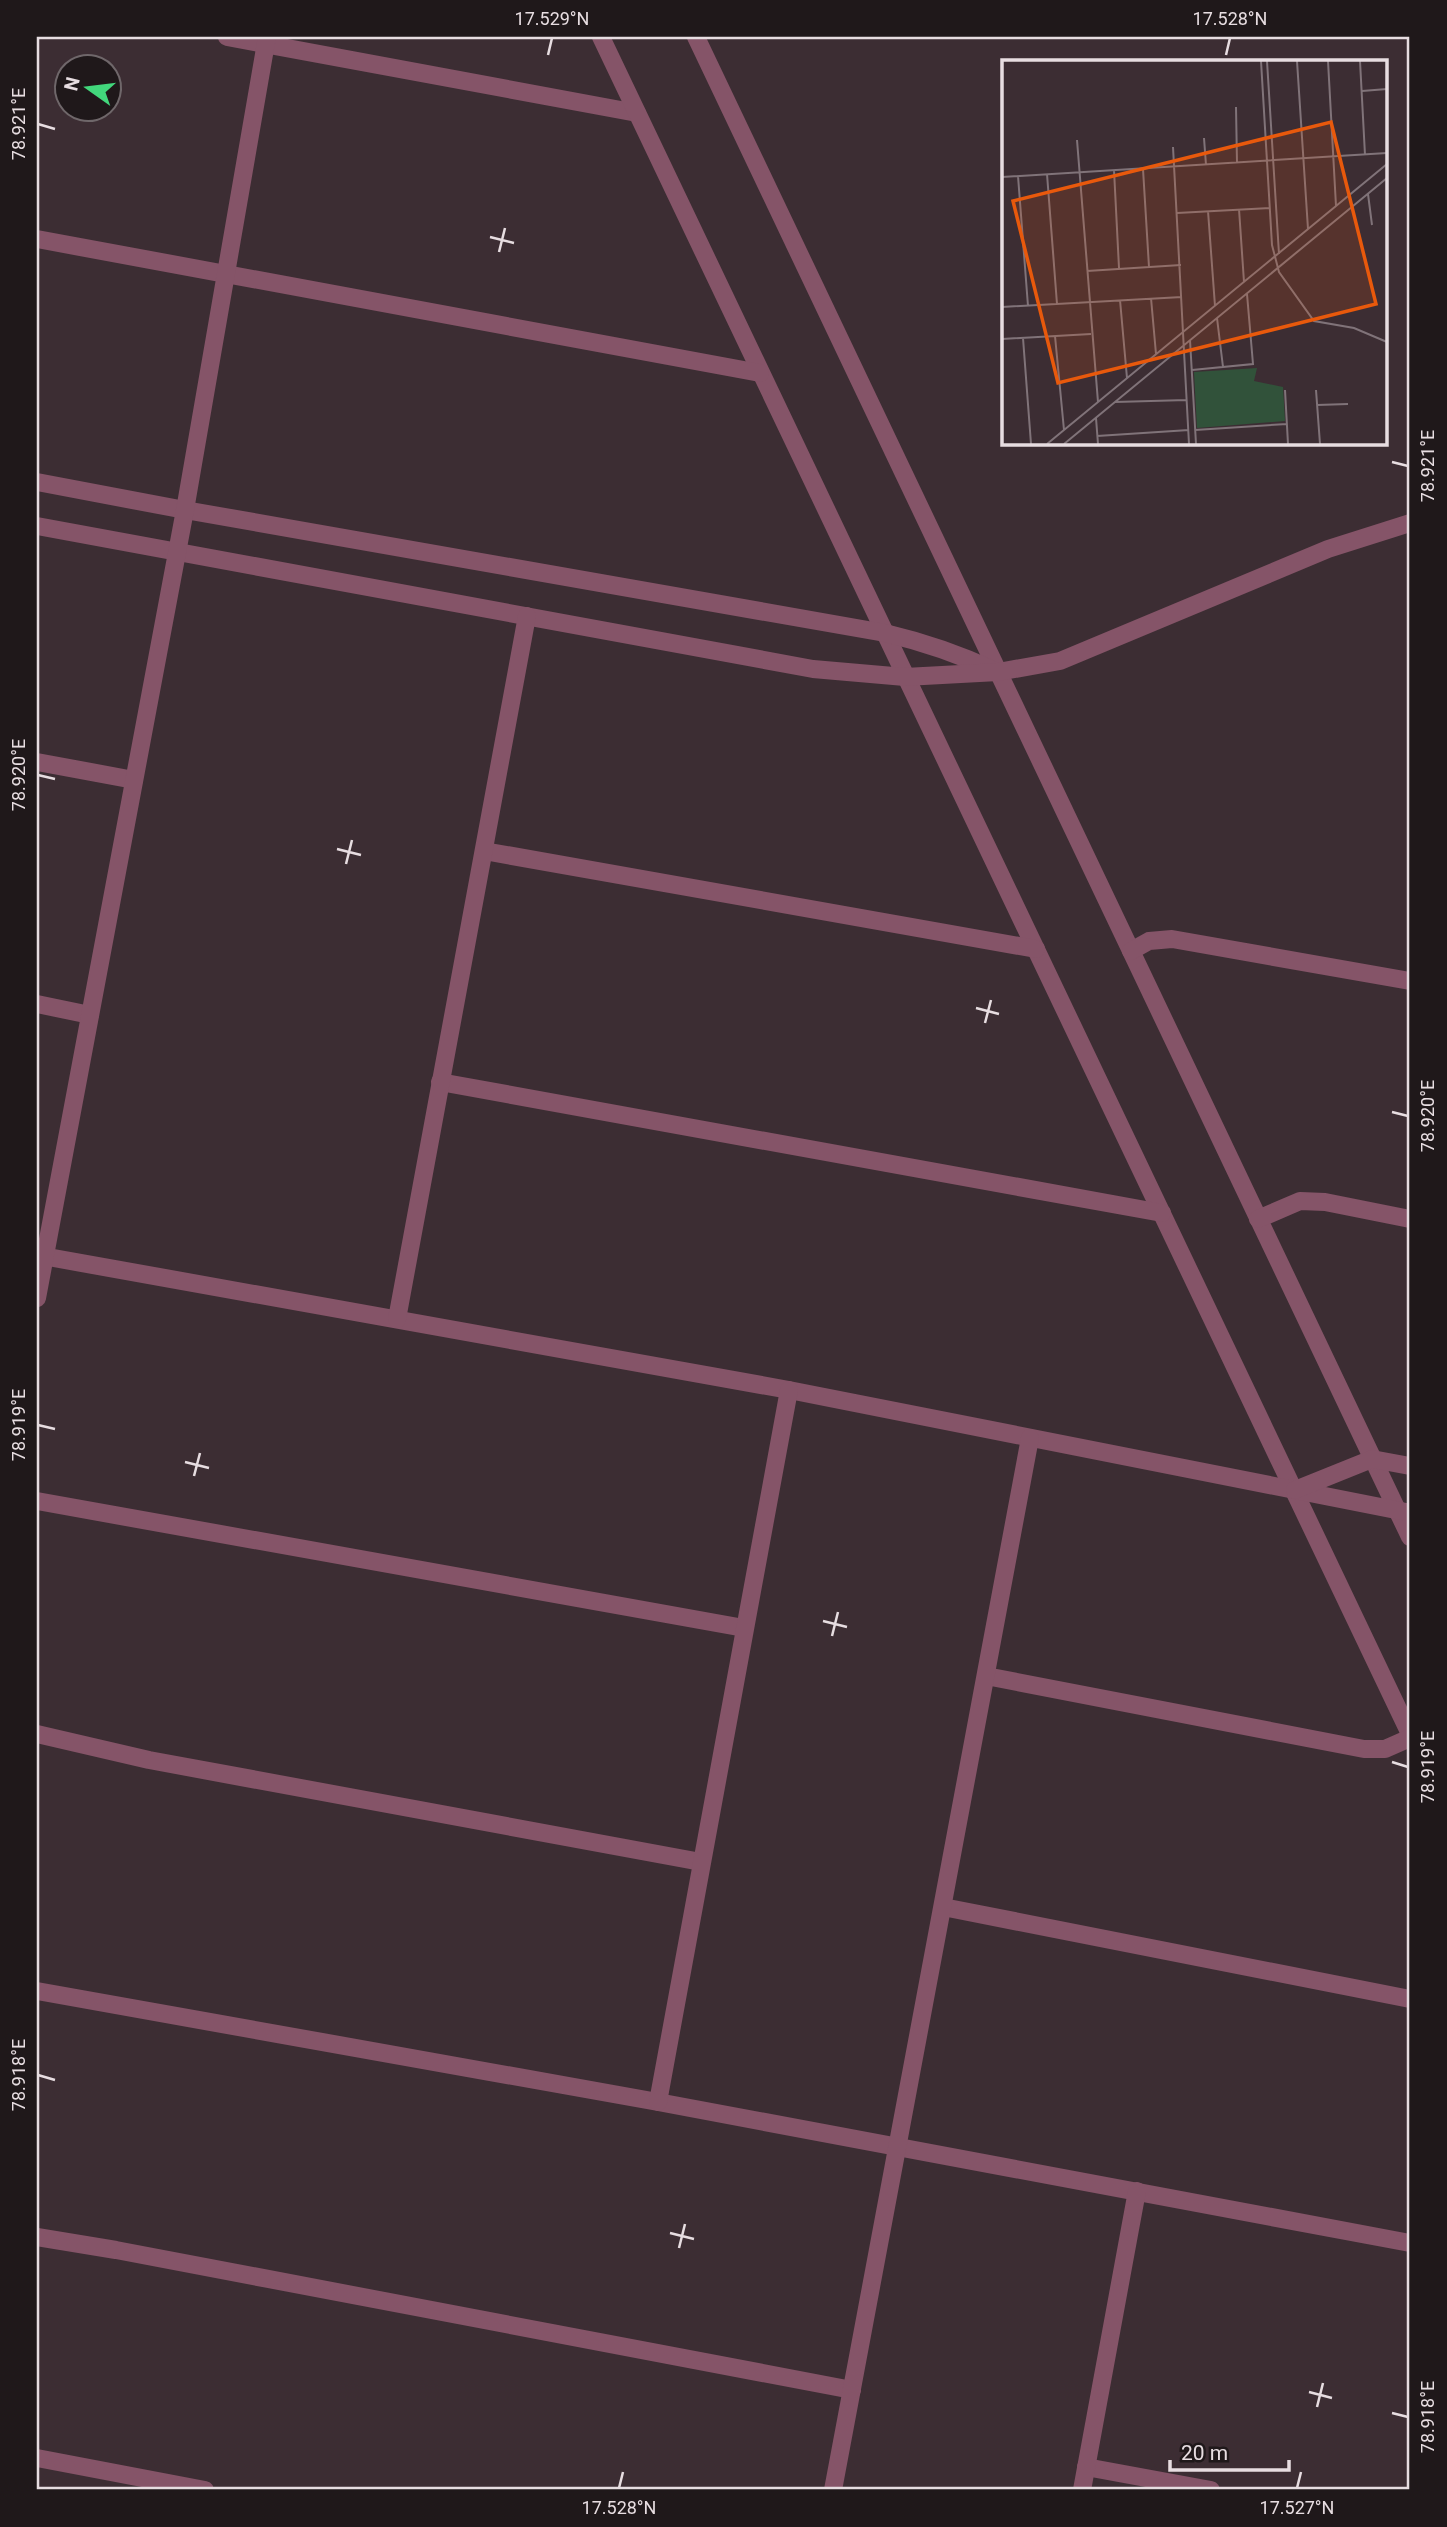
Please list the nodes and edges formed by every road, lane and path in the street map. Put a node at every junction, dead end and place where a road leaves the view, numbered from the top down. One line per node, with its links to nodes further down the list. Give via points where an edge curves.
1 (227, 37): 4 (street)
2 (600, 37): 5 (street)
3 (696, 37): 16 (street)
4 (267, 40): 5 (street); 7 (street)
5 (637, 113): 8 (street)
6 (37, 239): 7 (street)
7 (225, 274): 8 (street); 10 (street)
8 (760, 373): 15 (street)
9 (37, 482): 10 (street)
10 (185, 510): 13 (street); 15 (street)
11 (1410, 523): 16 (street, via 1328,550 1060,661)
12 (37, 526): 13 (street)
13 (177, 552): 14 (street); 19 (street)
14 (527, 616): 17 (street, via 813,669); 20 (street)
15 (885, 633): 16 (street, via 924,642); 17 (street)
16 (998, 672): 17 (street); 22 (street)
17 (905, 677): 21 (street)
18 (37, 762): 19 (street)
19 (134, 780): 25 (street)
20 (484, 851): 21 (street); 26 (street)
21 (1036, 949): 27 (street)
22 (1131, 951): 23 (street, via 1149,941 1172,939); 28 (street)
23 (1410, 981)
24 (37, 1004): 25 (street)
25 (90, 1015): 30 (street)
26 (440, 1082): 27 (street); 32 (street)
27 (1161, 1213): 37 (street)
28 (1258, 1219): 29 (street, via 1300,1201); 35 (street)
29 (1410, 1219)
30 (41, 1255): 31 (street); 32 (street)
31 (37, 1298)
32 (397, 1319): 33 (street)
33 (789, 1390): 34 (street); 41 (street)
34 (1030, 1438): 37 (street); 42 (street)
35 (1372, 1458): 36 (street); 37 (street); 39 (street)
36 (1410, 1466)
37 (1294, 1490): 39 (street); 44 (street)
38 (37, 1501): 41 (street)
39 (1404, 1512): 40 (street)
40 (1410, 1538)
41 (744, 1628): 45 (street)
42 (986, 1676): 44 (street, via 1364,1749 1385,1749); 46 (street)
43 (37, 1734): 45 (street, via 162,1763)
44 (1410, 1736)
45 (701, 1862): 49 (street)
46 (943, 1907): 48 (street); 50 (street)
47 (37, 1991): 49 (street)
48 (1410, 1999)
49 (658, 2102): 50 (street)
50 (898, 2147): 51 (street); 54 (street)
51 (1137, 2191): 53 (street); 56 (street)
52 (37, 2237): 54 (street)
53 (1410, 2243)
54 (852, 2389): 58 (street)
55 (37, 2458): 57 (street)
56 (1086, 2467): 59 (street); 60 (street)
57 (205, 2490)
58 (833, 2490)
59 (1082, 2490)
60 (1211, 2490)

